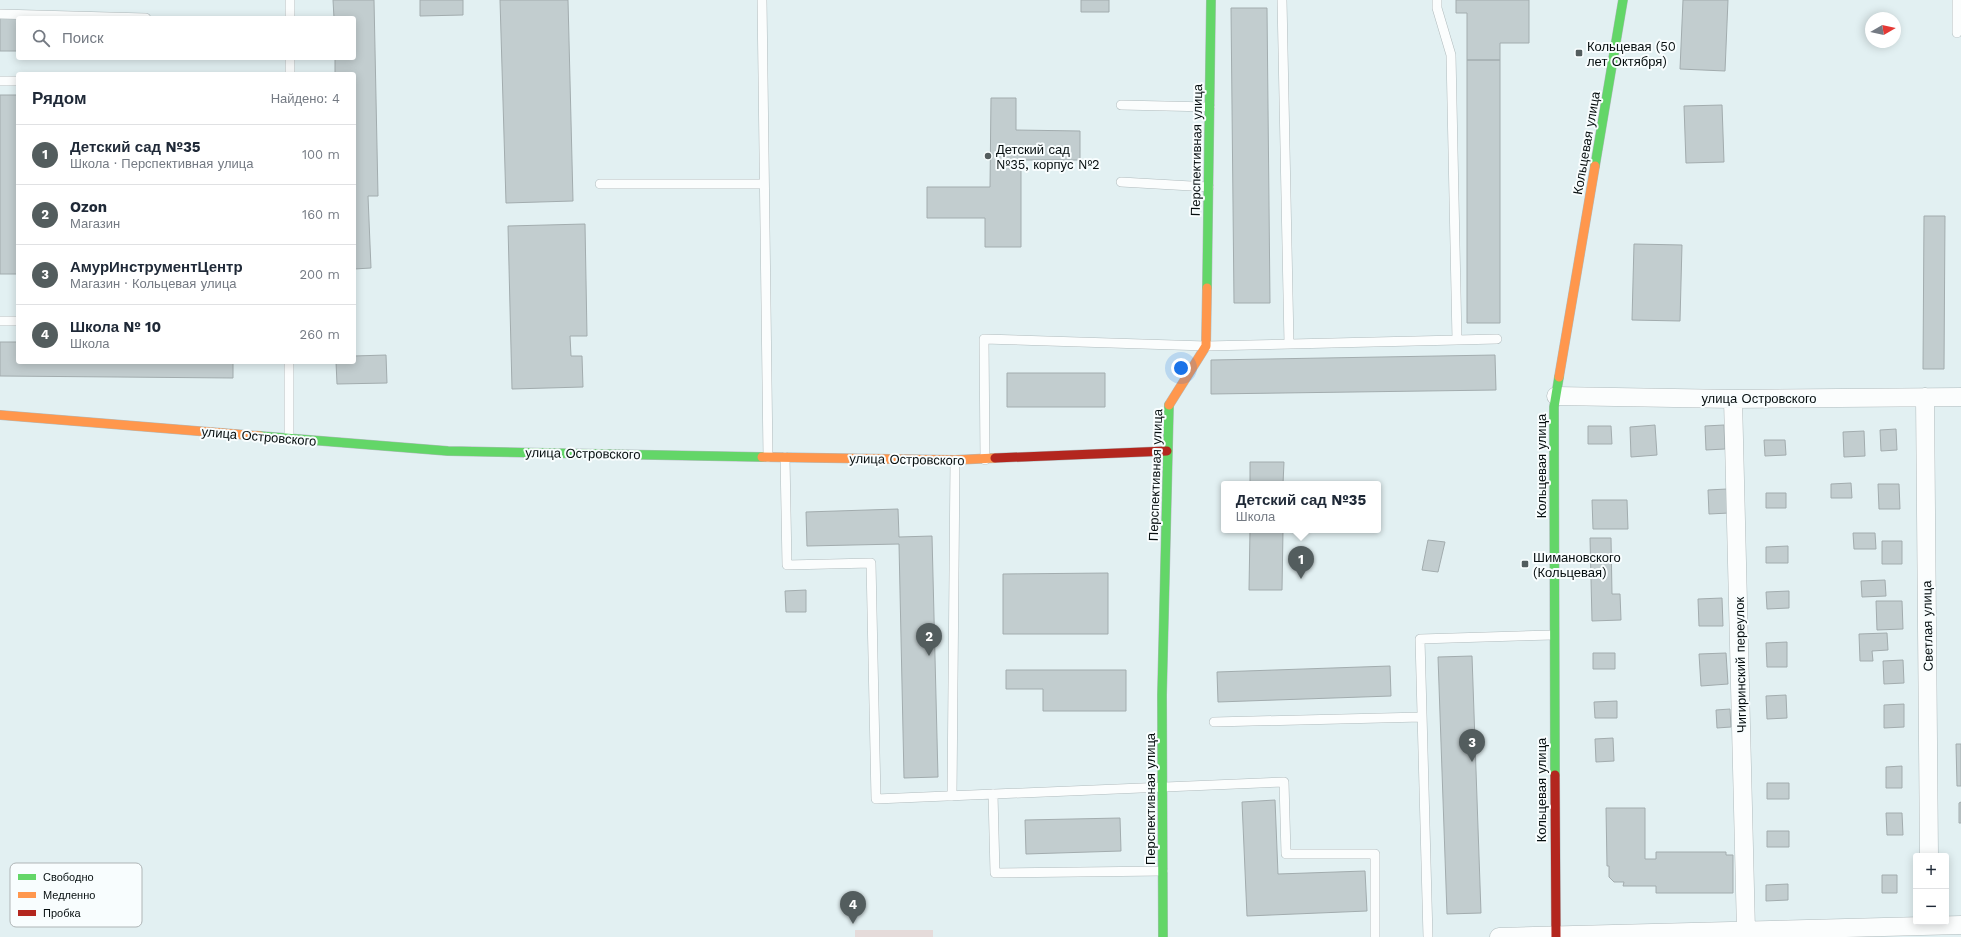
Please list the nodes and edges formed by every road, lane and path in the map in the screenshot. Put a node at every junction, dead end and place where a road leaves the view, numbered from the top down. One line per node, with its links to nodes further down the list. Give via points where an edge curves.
1 (290, 0): 10 (lane)
2 (762, 0): 20 (lane)
3 (1211, 0): 17 (street, Перспективная улица)
4 (1282, 0): 26 (lane)
5 (1437, 0): 25 (lane, via 1437,8 1451,54)
6 (1623, 0): 29 (street, Кольцевая улица)
7 (1957, 0): 11 (lane)
8 (0, 14): 9 (lane)
9 (73, 16)
10 (290, 16)
11 (1957, 33)
12 (290, 60): 13 (lane)
13 (290, 72)
14 (0, 80): 15 (lane)
15 (16, 81)
16 (1121, 105): 17 (lane)
17 (1210, 107): 21 (street, Перспективная улица)
18 (1121, 182): 21 (lane)
19 (600, 184): 20 (lane)
20 (764, 184): 36 (lane)
21 (1209, 187): 27 (street, Перспективная улица)
22 (0, 321): 23 (lane)
23 (16, 321)
24 (1497, 339): 25 (lane)
25 (1457, 340): 26 (lane)
26 (1289, 344): 27 (lane)
27 (1206, 346): 35 (street, Перспективная улица, via 1168,407); 39 (lane, via 984,339)
28 (289, 364): 34 (lane)
29 (1556, 396): 32 (street, улица Островского); 40 (street, Кольцевая улица)
30 (1924, 397): 31 (street, улица Островского); 32 (street, улица Островского); 46 (street, Светлая улица)
31 (1961, 397)
32 (1733, 399): 50 (street, Чигиринский переулок)
33 (0, 415): 34 (street, улица Островского)
34 (289, 438): 36 (street, улица Островского, via 448,451)
35 (1167, 451): 39 (street, улица Островского); 43 (street, Перспективная улица)
36 (768, 457): 37 (street, улица Островского)
37 (784, 457): 38 (street, улица Островского); 45 (lane, via 786,565 871,563 876,799)
38 (955, 460): 39 (street, улица Островского); 45 (lane)
39 (985, 460)
40 (1553, 635): 41 (lane, via 1420,639); 52 (street, Кольцевая улица)
41 (1422, 718): 42 (lane); 55 (lane)
42 (1214, 722)
43 (1162, 786): 44 (lane); 47 (street, Перспективная улица); 54 (lane, via 1284,782 1286,854 1374,854)
44 (993, 794): 45 (lane); 47 (lane, via 995,873)
45 (952, 796)
46 (1929, 853)
47 (1163, 871): 53 (street, Перспективная улица)
48 (1961, 925): 49 (street)
49 (1930, 928): 51 (street)
50 (1746, 931): 51 (street); 52 (street)
51 (1814, 933)
52 (1556, 936): 56 (street)
53 (1163, 937)
54 (1374, 937)
55 (1428, 937)
56 (1499, 937)

